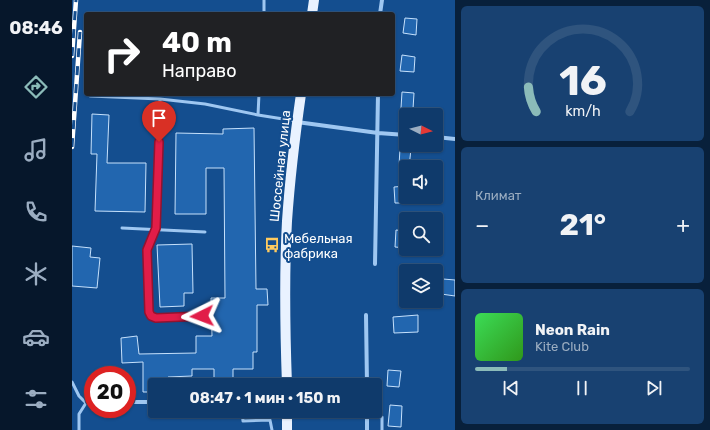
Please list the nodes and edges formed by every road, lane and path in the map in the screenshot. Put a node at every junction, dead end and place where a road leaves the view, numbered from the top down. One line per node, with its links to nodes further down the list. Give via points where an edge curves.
1 (264, 0): 4 (lane)
2 (314, 0): 5 (main road)
3 (382, 0): 6 (street)
4 (264, 12)
5 (312, 12)
6 (380, 12)
7 (90, 96): 11 (lane)
8 (259, 96): 12 (lane)
9 (301, 96): 13 (main road, Шоссейная улица)
10 (378, 96): 14 (street)
11 (160, 99): 12 (lane, via 205,104); 19 (lane)
12 (258, 115): 13 (lane)
13 (297, 122): 14 (street); 24 (main road, Шоссейная улица, via 287,222)
14 (378, 133): 15 (street); 21 (street)
15 (399, 134)
16 (443, 138): 17 (street)
17 (455, 139)
18 (122, 228): 19 (lane)
19 (156, 228): 20 (lane); 23 (lane, via 147,250 151,316)
20 (205, 232)
21 (375, 264)
22 (366, 315): 25 (street)
23 (202, 316)
24 (286, 378)
25 (367, 378)
26 (72, 382): 27 (lane, via 78,396)
27 (84, 401)
28 (136, 402): 29 (street)
29 (148, 402)
30 (84, 406): 35 (lane, via 79,414)
31 (243, 418): 36 (lane, via 243,421 270,420)
32 (287, 418): 37 (main road)
33 (367, 418): 38 (street)
34 (382, 418): 39 (lane)
35 (79, 430)
36 (272, 430)
37 (287, 430)
38 (367, 430)
39 (382, 430)

